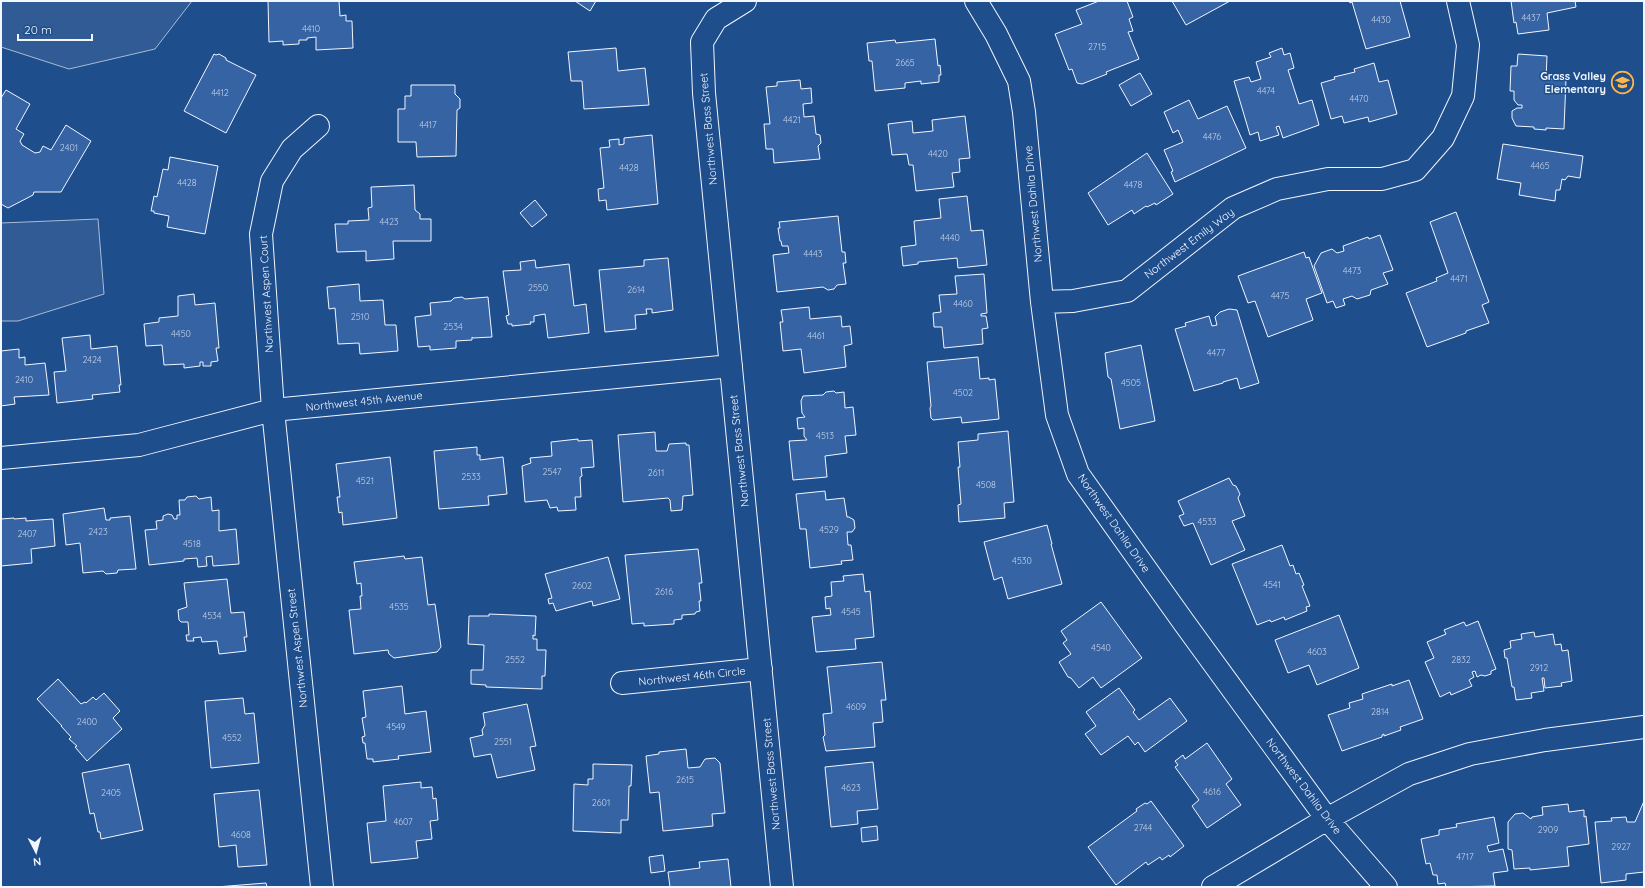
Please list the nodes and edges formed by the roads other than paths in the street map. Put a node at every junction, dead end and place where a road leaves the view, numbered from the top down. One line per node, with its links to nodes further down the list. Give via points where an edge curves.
1 (745, 1): 6 (street, Northwest Bass Street, via 716,18 702,42 704,93)
2 (976, 1): 5 (street, Northwest Dahlia Drive, via 996,34 1018,81 1024,112)
3 (1458, 1): 5 (street, Northwest Emily Way, via 1468,45 1463,96 1444,138 1415,170 1382,179 1328,179 1277,189 1233,208 1127,291 1073,301)
4 (318, 126): 7 (street, Northwest Aspen Court, via 292,149 272,181 261,234)
5 (1042, 302): 12 (street, Northwest Dahlia Drive, via 1057,415 1078,474)
6 (731, 366): 7 (street, Northwest 45th Avenue); 9 (street, Northwest Bass Street)
7 (273, 410): 8 (street, Northwest 45th Avenue, via 139,445); 13 (street, Northwest Aspen Street)
8 (1, 458)
9 (761, 669): 10 (street, Northwest 46th Circle); 14 (street, Northwest Bass Street)
10 (622, 683)
11 (1644, 727): 12 (street, via 1546,740 1470,754 1410,774)
12 (1327, 819): 15 (street); 16 (street, Northwest Dahlia Drive)
13 (322, 887)
14 (782, 887)
15 (1213, 887)
16 (1386, 887)

